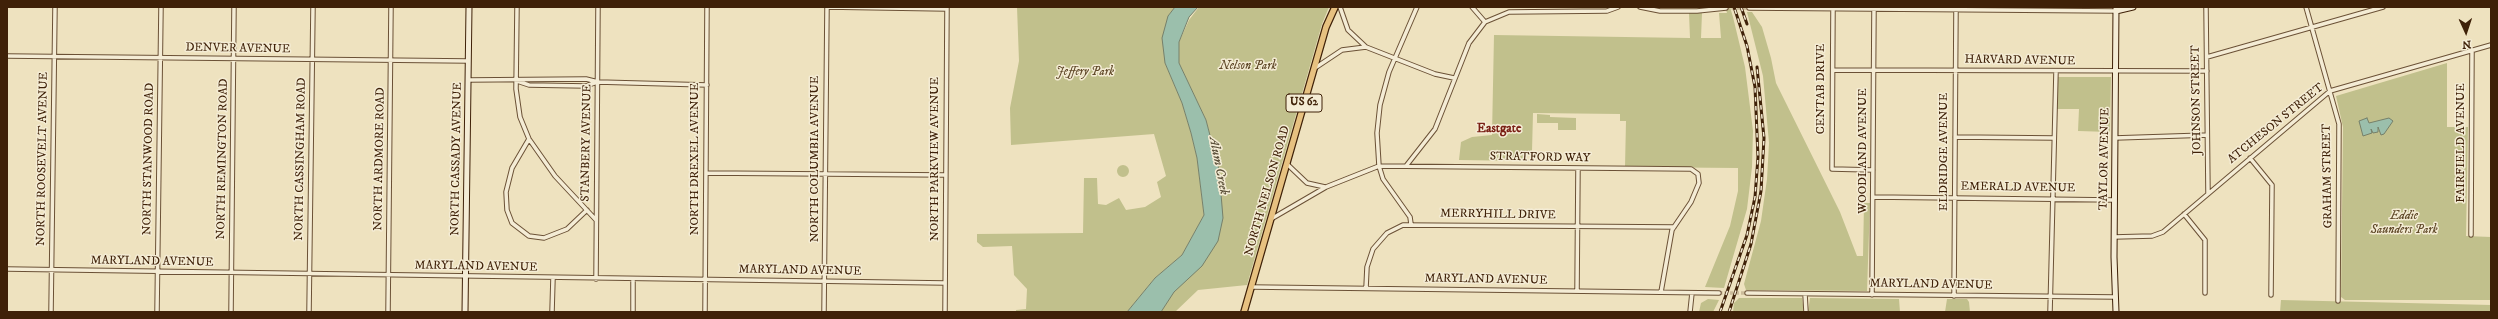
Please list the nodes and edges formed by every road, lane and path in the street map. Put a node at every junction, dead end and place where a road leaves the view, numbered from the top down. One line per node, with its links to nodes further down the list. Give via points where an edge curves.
1 (55, 7): 36 (street, NORTH ROOSEVELT AVENUE)
2 (160, 7): 38 (street, NORTH STANWOOD ROAD)
3 (234, 7): 40 (street, NORTH REMINGTON ROAD)
4 (313, 7): 41 (street, NORTH CASSINGHAM ROAD)
5 (391, 7): 42 (street, NORTH ARDMORE ROAD)
6 (469, 7): 43 (street, NORTH CASSADY AVENUE)
7 (517, 7): 53 (street)
8 (598, 7): 54 (street, STANBERY AVENUE)
9 (707, 7): 55 (street, NORTH DREXEL AVENUE)
10 (826, 7): 22 (street); 69 (street, NORTH COLUMBIA AVENUE)
11 (1335, 7): 44 (main road, NORTH NELSON ROAD / US 62, via 1326,27)
12 (1340, 7): 33 (street, via 1348,30)
13 (1417, 7): 39 (street)
14 (1472, 7): 30 (street)
15 (1618, 7): 27 (street, via 1607,11)
16 (1640, 7): 17 (street, via 1660,11 1726,8)
17 (1721, 7)
18 (2133, 7): 29 (street)
19 (2206, 7): 37 (street, JOHNSON STREET)
20 (2306, 7): 31 (street, GRAHAM STREET)
21 (2383, 7): 31 (street)
22 (947, 8): 70 (street, NORTH PARKVIEW AVENUE)
23 (1749, 8): 24 (street)
24 (1833, 8): 25 (street); 45 (street, CENTAB DRIVE)
25 (1874, 8): 28 (street); 46 (street, WOODLAND AVENUE)
26 (1995, 8): 28 (street); 29 (street)
27 (1545, 9): 30 (street, via 1509,12)
28 (1956, 9): 47 (street, ELDRIDGE AVENUE)
29 (2116, 9): 50 (street, TAYLOR AVENUE)
30 (1485, 22): 51 (street, via 1468,43)
31 (2311, 27): 37 (street); 56 (street, GRAHAM STREET)
32 (2491, 45): 34 (street, ATCHESON STREET)
33 (1366, 47): 39 (street); 44 (street, via 1342,50)
34 (2472, 50): 56 (street, ATCHESON STREET); 84 (street, FAIRFIELD AVENUE)
35 (7, 56): 36 (street, DENVER AVENUE)
36 (54, 57): 38 (street, DENVER AVENUE); 87 (street, NORTH ROOSEVELT AVENUE)
37 (2207, 57): 48 (street, JOHNSON STREET)
38 (160, 58): 40 (street, DENVER AVENUE); 88 (street, NORTH STANWOOD ROAD)
39 (1394, 58): 51 (street, via 1435,74); 64 (street, via 1379,116)
40 (234, 59): 41 (street, DENVER AVENUE); 89 (street, NORTH REMINGTON ROAD)
41 (312, 60): 42 (street, DENVER AVENUE); 90 (street, NORTH CASSINGHAM ROAD)
42 (391, 60): 43 (street, DENVER AVENUE); 91 (street, NORTH ARDMORE ROAD)
43 (468, 61): 52 (street, NORTH CASSADY AVENUE)
44 (1314, 69): 63 (main road, NORTH NELSON ROAD / US 62)
45 (1832, 70): 46 (street, HARVARD AVENUE); 67 (street, CENTAB DRIVE, via 1833,170)
46 (1874, 70): 47 (street, HARVARD AVENUE); 67 (street, WOODLAND AVENUE)
47 (1956, 71): 49 (street, HARVARD AVENUE); 57 (street, ELDRIDGE AVENUE)
48 (2207, 71): 50 (street, HARVARD AVENUE); 58 (street, JOHNSON STREET)
49 (2056, 72): 50 (street, HARVARD AVENUE); 59 (street)
50 (2116, 72): 60 (street, TAYLOR AVENUE)
51 (1454, 78): 65 (street, via 1435,130)
52 (468, 80): 53 (street); 92 (street, NORTH CASSADY AVENUE)
53 (516, 81): 54 (street, via 529,78 586,79); 54 (street, via 529,85 586,86); 61 (street, via 520,116)
54 (598, 82): 55 (street); 79 (street, STANBERY AVENUE)
55 (706, 84): 68 (street, NORTH DREXEL AVENUE)
56 (2330, 91): 62 (street, ATCHESON STREET); 113 (street, GRAHAM STREET, via 2339,132)
57 (1955, 136): 59 (street); 74 (street, ELDRIDGE AVENUE)
58 (2207, 136): 60 (street); 72 (street, JOHNSON STREET)
59 (2054, 138): 75 (street)
60 (2115, 138): 76 (street, TAYLOR AVENUE)
61 (530, 139): 77 (street, via 555,176); 77 (street, via 512,168 506,192 507,210 512,223 529,236 544,238 567,229)
62 (2250, 158): 72 (street, ATCHESON STREET); 110 (street, via 2272,185)
63 (1287, 164): 71 (street, via 1307,183); 80 (main road, NORTH NELSON ROAD / US 62)
64 (1379, 166): 65 (street, STRATFORD WAY); 71 (street); 81 (street, via 1388,188 1410,217)
65 (1406, 166): 66 (street, STRATFORD WAY)
66 (1578, 168): 82 (street); 83 (street, STRATFORD WAY, via 1691,169 1698,174 1699,183 1691,202)
67 (1873, 170): 73 (street, WOODLAND AVENUE)
68 (706, 173): 69 (street); 96 (street, NORTH DREXEL AVENUE)
69 (826, 174): 70 (street); 97 (street, NORTH COLUMBIA AVENUE)
70 (946, 175): 98 (street, NORTH PARKVIEW AVENUE)
71 (1326, 187): 80 (street)
72 (2208, 193): 78 (street, ATCHESON STREET)
73 (1873, 196): 74 (street, EMERALD AVENUE); 108 (street, WOODLAND AVENUE)
74 (1955, 198): 75 (street, EMERALD AVENUE); 109 (street, ELDRIDGE AVENUE)
75 (2053, 199): 76 (street, EMERALD AVENUE); 111 (street)
76 (2114, 200): 85 (street, TAYLOR AVENUE)
77 (587, 210): 79 (street)
78 (2184, 214): 85 (street, ATCHESON STREET, via 2158,235); 106 (street, via 2205,240)
79 (596, 220): 94 (street, STANBERY AVENUE)
80 (1271, 220): 99 (main road, NORTH NELSON ROAD / US 62)
81 (1411, 224): 82 (street, MERRYHILL DRIVE); 100 (street, MERRYHILL DRIVE, via 1394,228 1377,242 1369,259)
82 (1578, 226): 83 (street, MERRYHILL DRIVE); 101 (street)
83 (1674, 227): 102 (street)
84 (2471, 235)
85 (2114, 237): 112 (street, TAYLOR AVENUE)
86 (7, 269): 87 (street, MARYLAND AVENUE)
87 (51, 270): 88 (street, MARYLAND AVENUE); 114 (street, NORTH ROOSEVELT AVENUE)
88 (158, 272): 89 (street, MARYLAND AVENUE); 115 (street, NORTH STANWOOD ROAD)
89 (231, 273): 90 (street, MARYLAND AVENUE); 116 (street, NORTH REMINGTON ROAD)
90 (309, 275): 91 (street, MARYLAND AVENUE); 117 (street, NORTH CASSINGHAM ROAD)
91 (388, 275): 92 (street, MARYLAND AVENUE); 118 (street, NORTH ARDMORE ROAD)
92 (466, 277): 93 (street, MARYLAND AVENUE); 119 (street, NORTH CASSADY AVENUE)
93 (553, 278): 94 (street, MARYLAND AVENUE); 120 (street)
94 (596, 279): 95 (street, MARYLAND AVENUE)
95 (634, 280): 96 (street, MARYLAND AVENUE); 121 (street)
96 (705, 280): 97 (street, MARYLAND AVENUE); 122 (street, NORTH DREXEL AVENUE)
97 (825, 282): 98 (street, MARYLAND AVENUE); 123 (street, NORTH COLUMBIA AVENUE)
98 (945, 283): 124 (street, NORTH PARKVIEW AVENUE)
99 (1252, 287): 100 (street, MARYLAND AVENUE); 125 (main road, NORTH NELSON ROAD / US 62)
100 (1366, 288): 101 (street, MARYLAND AVENUE)
101 (1577, 291): 102 (street, MARYLAND AVENUE)
102 (1661, 292): 103 (street, MARYLAND AVENUE)
103 (1692, 293): 104 (street, MARYLAND AVENUE); 126 (street)
104 (1719, 293)
105 (1747, 293): 107 (street, MARYLAND AVENUE)
106 (2205, 293)
107 (1805, 294): 108 (street, MARYLAND AVENUE); 127 (street)
108 (1872, 295): 109 (street, MARYLAND AVENUE)
109 (1954, 296): 111 (street, MARYLAND AVENUE)
110 (2271, 296)
111 (2050, 297): 112 (street, MARYLAND AVENUE); 128 (street)
112 (2115, 298): 129 (street, TAYLOR AVENUE)
113 (2338, 301)
114 (51, 312)
115 (157, 312)
116 (231, 312)
117 (309, 312)
118 (388, 312)
119 (465, 312)
120 (552, 312)
121 (633, 312)
122 (705, 312)
123 (824, 312)
124 (945, 312)
125 (1244, 312)
126 (1690, 312)
127 (1806, 312)
128 (2050, 312)
129 (2116, 312)

